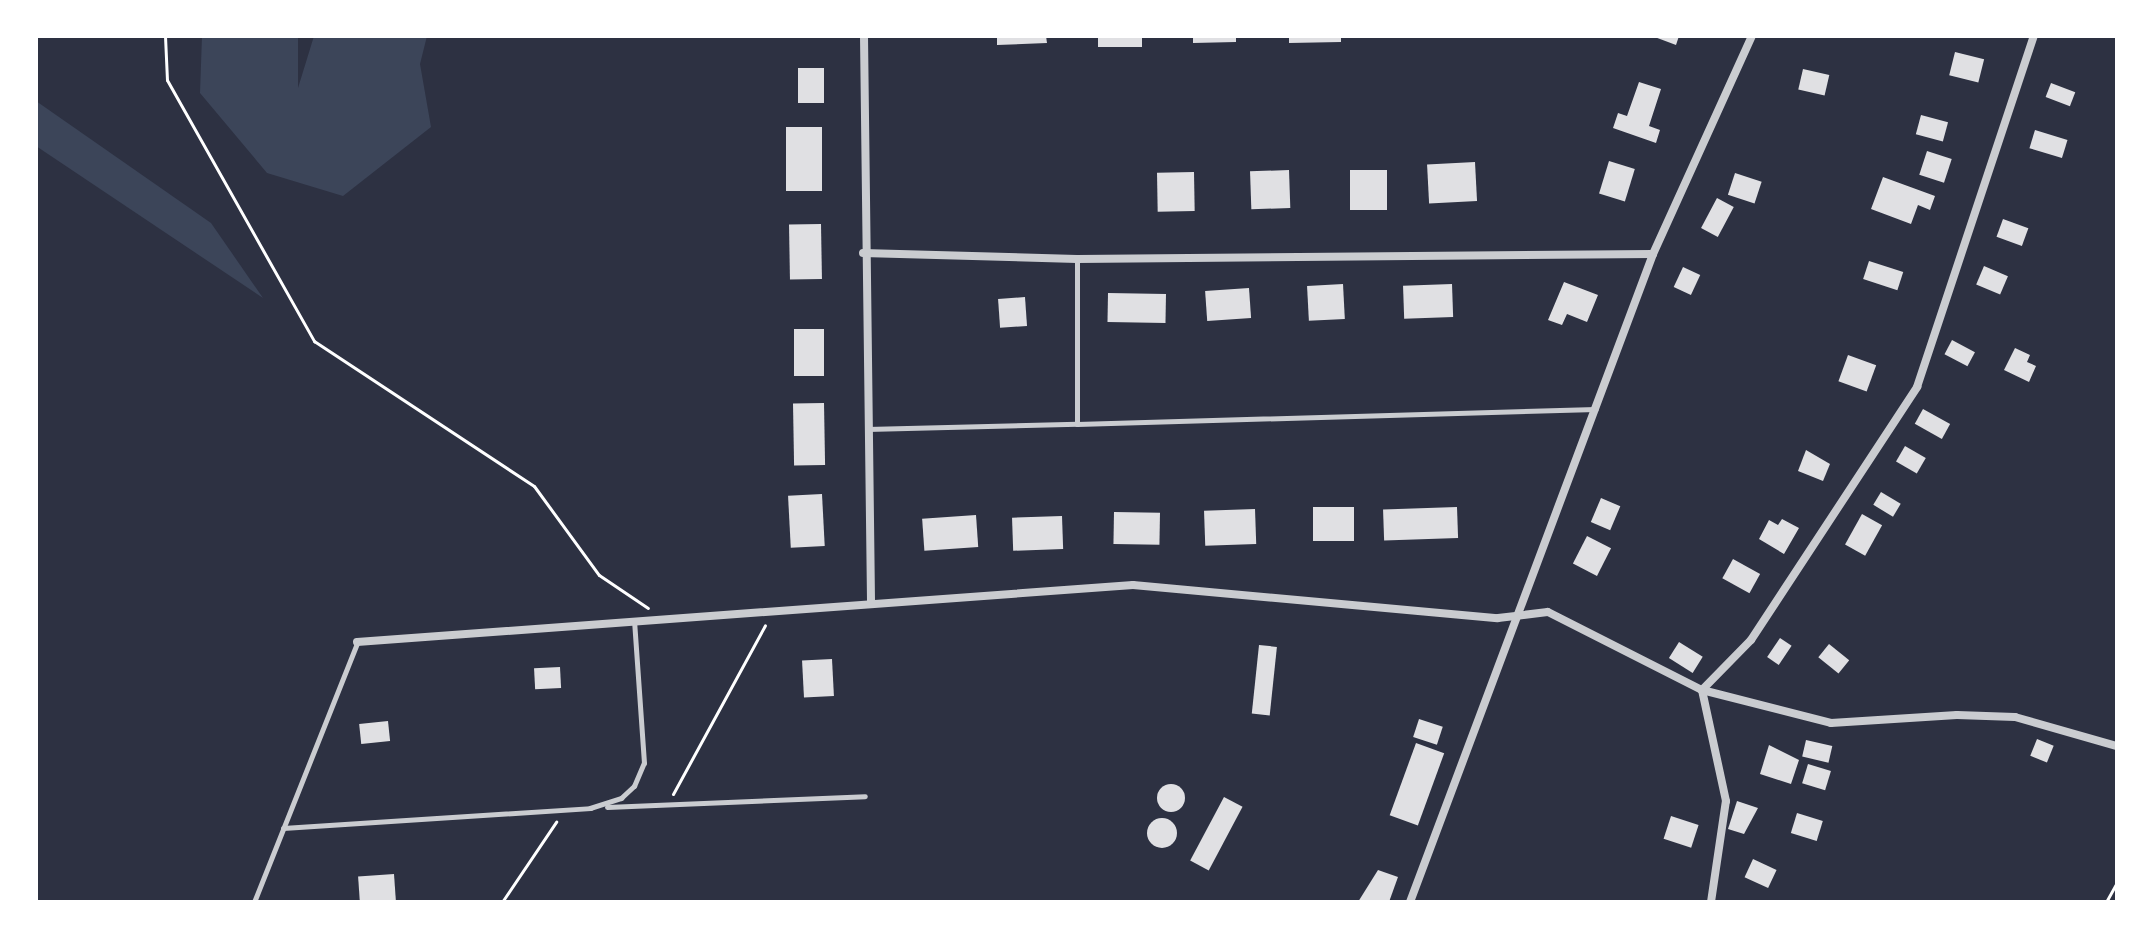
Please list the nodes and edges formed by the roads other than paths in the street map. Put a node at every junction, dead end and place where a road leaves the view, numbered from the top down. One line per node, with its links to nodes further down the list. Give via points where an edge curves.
1 (864, 36): 4 (street)
2 (1752, 36): 5 (street)
3 (2034, 36): 14 (street, via 1917,387 1751,640)
4 (863, 253): 6 (street); 9 (street)
5 (1653, 254): 6 (street); 7 (street)
6 (1077, 259): 8 (lane)
7 (1597, 409): 8 (lane); 11 (street)
8 (1077, 424): 9 (lane)
9 (867, 429): 10 (street)
10 (871, 604): 11 (street, via 1133,585 1498,618); 12 (street)
11 (1520, 614): 14 (street, via 1561,617); 20 (street)
12 (634, 621): 13 (street); 17 (lane, via 644,763 634,786 621,798)
13 (357, 642): 18 (lane)
14 (1702, 690): 15 (street, via 1831,723 2015,717); 21 (street, via 1726,801)
15 (2117, 746)
16 (865, 796): 17 (lane)
17 (590, 808): 18 (lane)
18 (283, 828): 19 (lane)
19 (254, 902)
20 (1410, 902)
21 (1711, 902)

